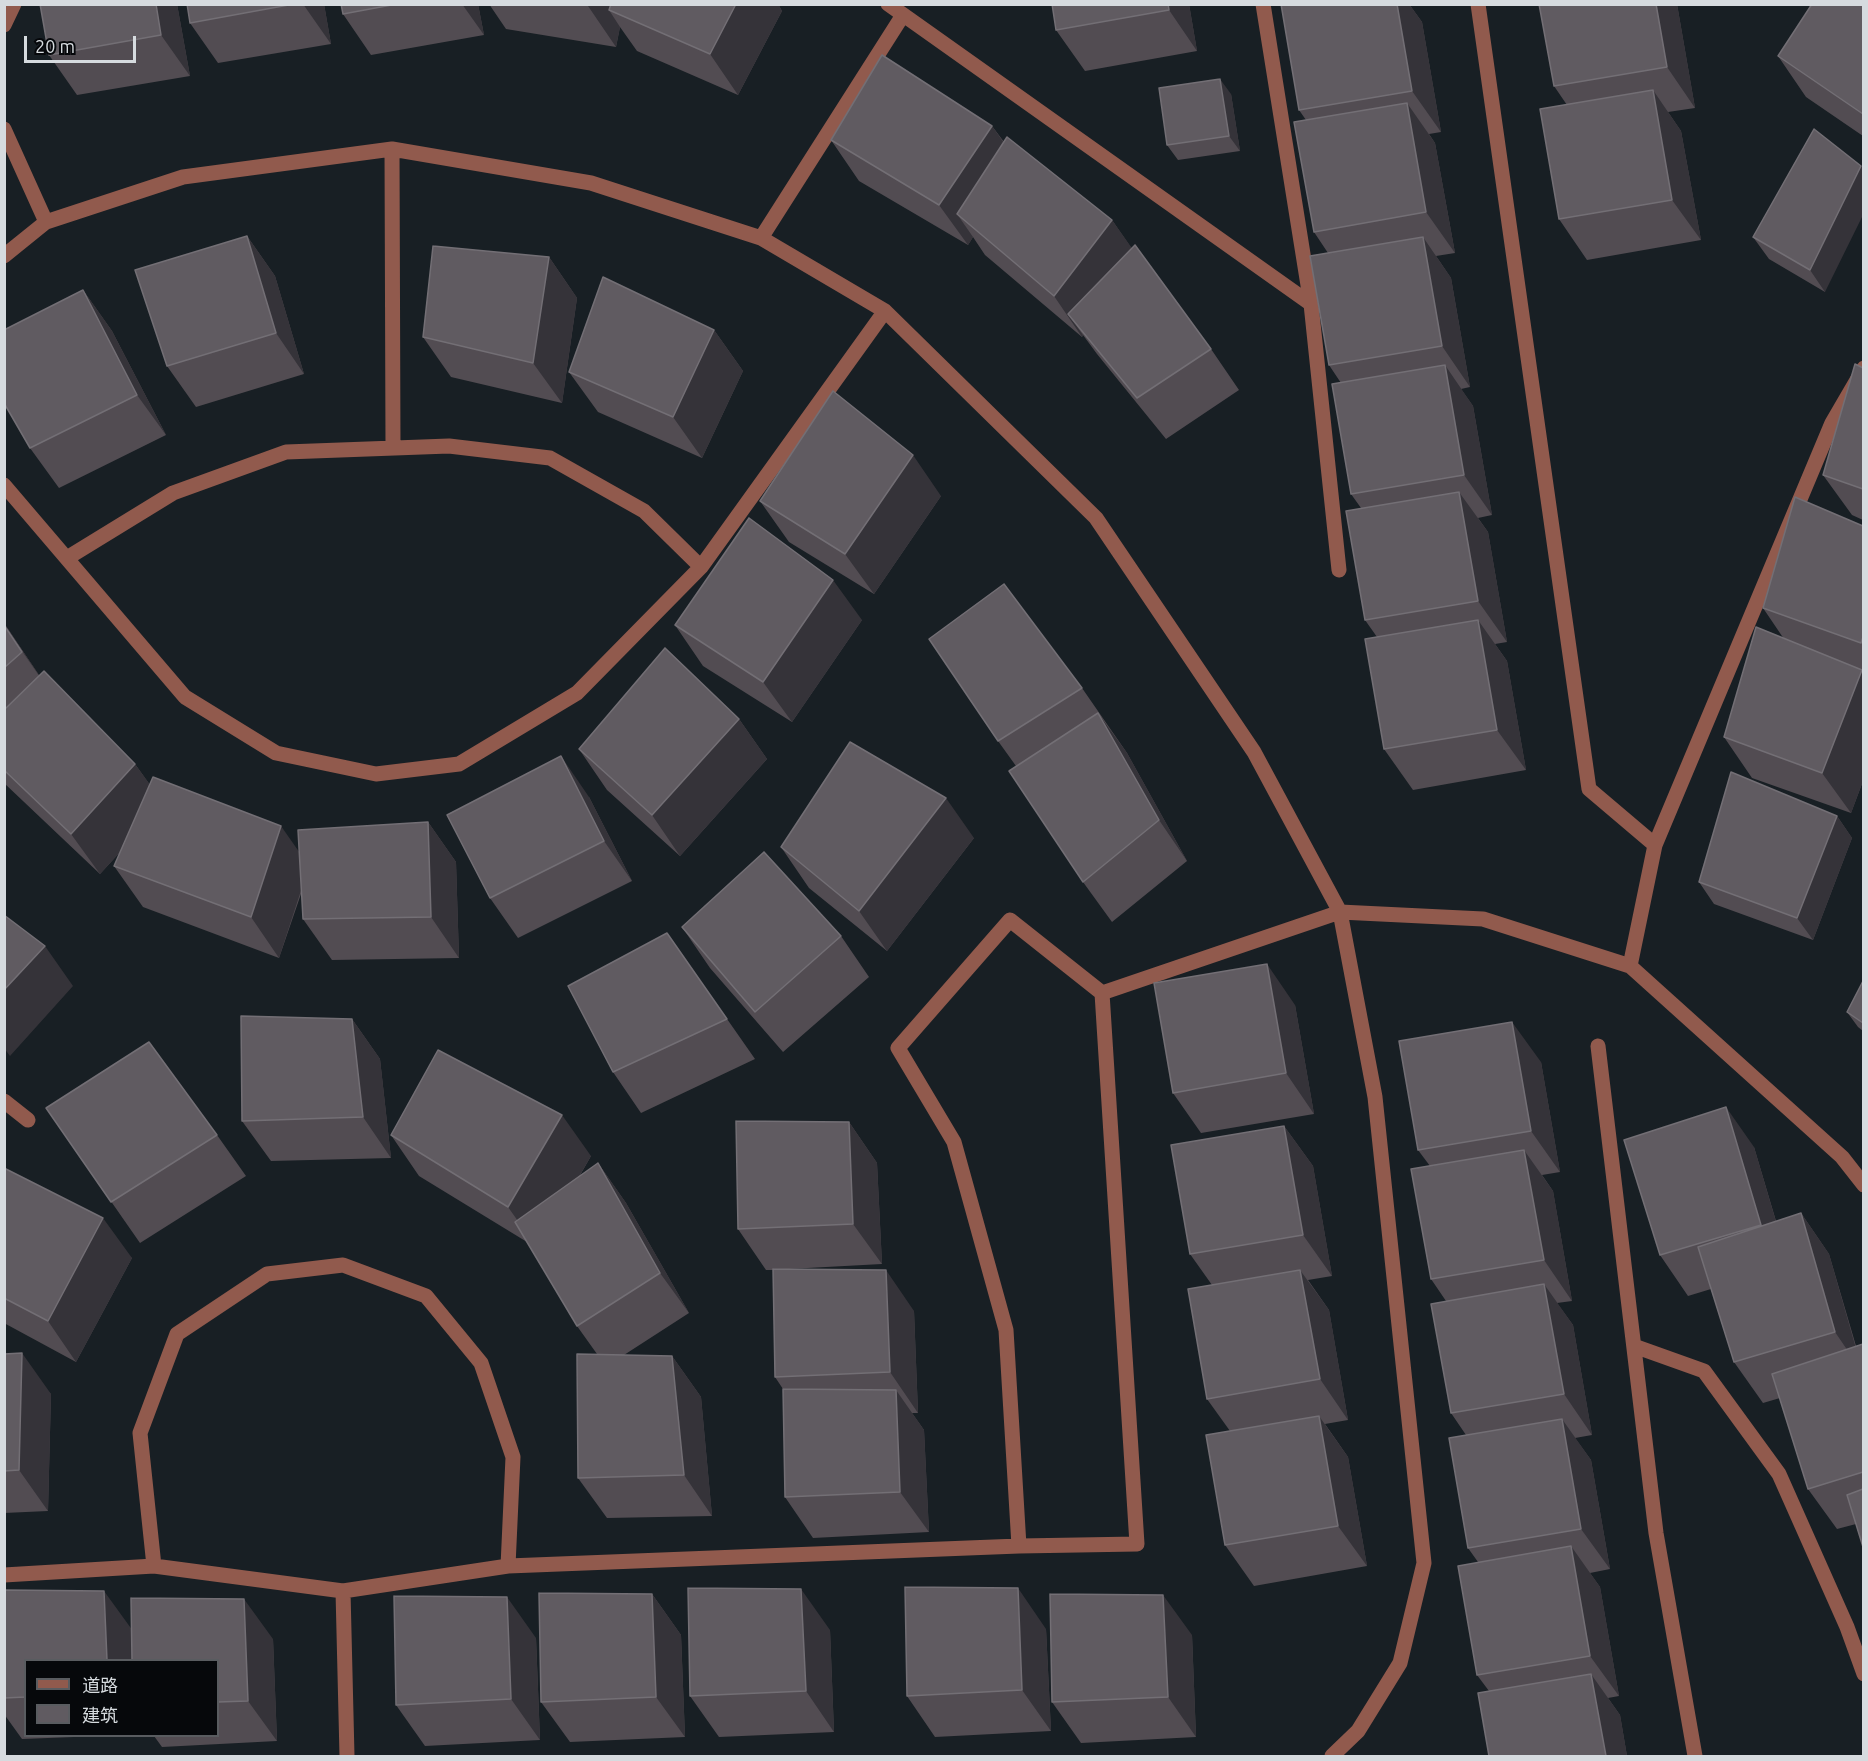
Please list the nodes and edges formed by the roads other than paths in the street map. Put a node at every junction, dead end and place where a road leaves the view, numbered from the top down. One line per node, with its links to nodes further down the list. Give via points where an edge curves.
1 (14, 4): 6 (street)
2 (888, 4): 5 (street)
3 (1263, 4): 12 (street)
4 (1478, 4): 20 (street, via 1589,789)
5 (903, 15): 10 (street); 12 (street)
6 (4, 25)
7 (4, 129): 9 (street)
8 (392, 149): 9 (street, via 183,177); 10 (street, via 591,183); 15 (street)
9 (46, 222): 11 (street)
10 (761, 238): 13 (street)
11 (4, 256)
12 (1311, 304): 19 (street)
13 (885, 311): 18 (street); 21 (street, via 1096,518 1254,752)
14 (1863, 368): 20 (street, via 1832,423)
15 (393, 448): 17 (street, via 286,452 173,493); 18 (street, via 449,446 550,458 644,511)
16 (4, 485): 17 (street)
17 (67, 558): 18 (street, via 185,697 276,753 376,774 459,764 577,693)
18 (701, 567)
19 (1339, 570)
20 (1655, 845): 22 (street)
21 (1340, 912): 22 (street, via 1483,918); 23 (street); 36 (street, via 1375,1097 1424,1563 1400,1663 1358,1731)
22 (1630, 966): 27 (street, via 1842,1157)
23 (1102, 993): 29 (street, via 1137,1544); 29 (street, via 1010,920 898,1048 954,1142 1006,1330)
24 (1598, 1046): 28 (street)
25 (4, 1101): 26 (street)
26 (28, 1120)
27 (1863, 1185)
28 (1634, 1346): 34 (street, via 1704,1371 1779,1474 1847,1627); 37 (street, via 1656,1533)
29 (1018, 1546): 31 (street)
30 (154, 1566): 31 (street, via 140,1433 177,1334 267,1274 343,1265 426,1296 481,1363 513,1457); 32 (street); 33 (street)
31 (508, 1566): 33 (street)
32 (4, 1575)
33 (343, 1591): 35 (street)
34 (1863, 1674)
35 (347, 1756)
36 (1332, 1756)
37 (1695, 1756)

